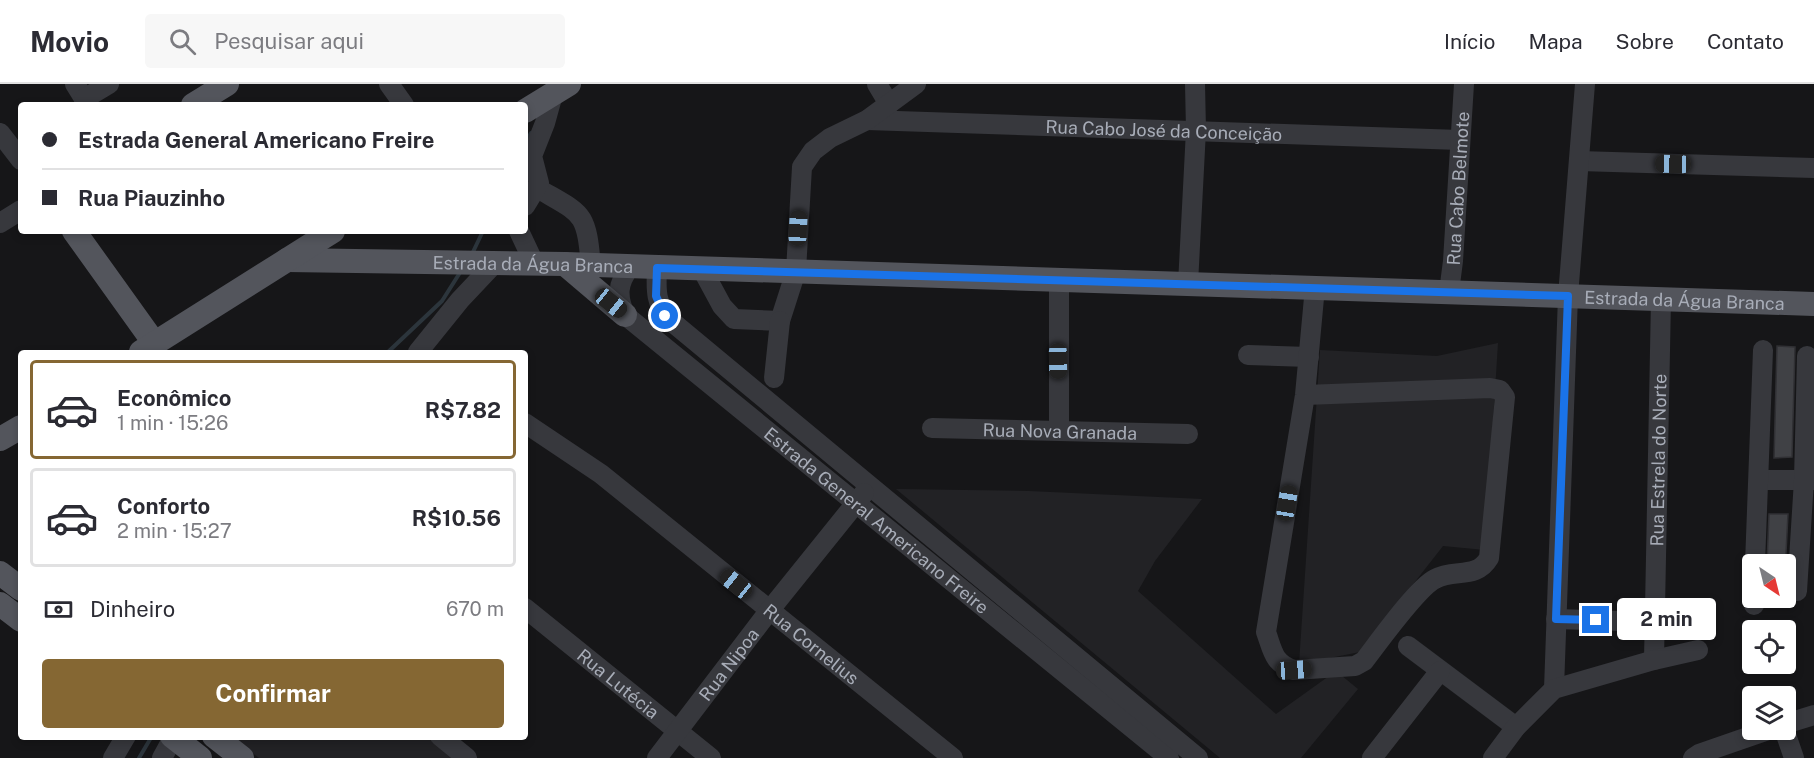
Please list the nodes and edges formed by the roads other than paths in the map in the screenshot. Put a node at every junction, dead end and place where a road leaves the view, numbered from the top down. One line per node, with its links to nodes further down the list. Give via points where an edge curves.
1 (109, 84): 10 (street)
2 (227, 84): 11 (main road)
3 (389, 84): 12 (street)
4 (877, 84): 13 (street)
5 (916, 84): 13 (street); 16 (street, via 914,105)
6 (1195, 84): 17 (street)
7 (1464, 84): 19 (street, Rua Cabo Belmote)
8 (1585, 84): 21 (street)
9 (561, 89): 14 (main road); 23 (street, via 532,156)
10 (83, 96)
11 (198, 102)
12 (402, 102)
13 (889, 104): 15 (street)
14 (528, 109)
15 (867, 120): 16 (street, Rua Cabo José da Conceição); 40 (street, via 830,138 813,151 802,167)
16 (924, 123): 17 (street, Rua Cabo José da Conceição)
17 (1196, 130): 19 (street, Rua Cabo José da Conceição); 42 (street)
18 (0, 133): 20 (street)
19 (1460, 140): 44 (street, Rua Cabo Belmote)
20 (18, 156)
21 (1580, 161): 22 (street); 45 (street)
22 (1814, 168)
23 (537, 188): 24 (street); 36 (street, via 582,218 588,231)
24 (528, 202)
25 (18, 212): 26 (street)
26 (0, 223)
27 (76, 234): 50 (main road)
28 (328, 234): 31 (main road)
29 (337, 234): 32 (main road, via 339,248)
30 (520, 234): 35 (street)
31 (287, 260): 32 (main road, Estrada da Água Branca); 50 (main road)
32 (352, 261): 33 (main road, Estrada da Água Branca)
33 (488, 264): 35 (main road, Estrada da Água Branca); 51 (street)
34 (565, 264): 35 (main road, Estrada da Água Branca); 36 (main road, Estrada da Água Branca); 48 (main road)
35 (534, 265)
36 (591, 266): 37 (main road, Estrada da Água Branca)
37 (630, 267): 38 (main road, Estrada da Água Branca); 48 (street, via 618,292)
38 (657, 268): 39 (main road, Estrada da Água Branca); 66 (street, Estrada General Americano Freire, via 656,296 665,316)
39 (702, 269): 40 (main road, Estrada da Água Branca); 49 (street, via 722,306 734,319)
40 (796, 271): 41 (main road, Estrada da Água Branca); 49 (street)
41 (1059, 279): 42 (main road, Estrada da Água Branca); 61 (street)
42 (1188, 284): 43 (main road, Estrada da Água Branca)
43 (1315, 287): 44 (main road, Estrada da Água Branca); 55 (street)
44 (1449, 292): 45 (main road, Estrada da Água Branca)
45 (1568, 296): 46 (main road, Estrada da Água Branca); 74 (street)
46 (1661, 299): 47 (main road, Estrada da Água Branca); 75 (street, Rua Estrela do Norte)
47 (1814, 304)
48 (626, 315): 67 (street, Estrada General Americano Freire)
49 (780, 321): 56 (street)
50 (148, 348)
51 (420, 350)
52 (1763, 350): 64 (street)
53 (1248, 355): 55 (street)
54 (1808, 356): 65 (street)
55 (1309, 357): 57 (street)
56 (774, 378)
57 (1305, 395): 57 (street, via 1266,632 1277,662 1286,667 1294,670 1355,666 1364,661 1433,580 1485,566 1489,558 1505,398 1500,390 1490,388)
58 (528, 425): 72 (street, Rua Cornelius, via 601,474)
59 (932, 428): 61 (street, Rua Nova Granada)
60 (18, 429): 63 (main road)
61 (1059, 430): 62 (street, Rua Nova Granada)
62 (1188, 434)
63 (0, 440)
64 (1759, 480): 65 (street); 68 (street)
65 (1809, 480): 69 (street)
66 (871, 486): 67 (street, Rua Nipoa); 99 (street, Estrada General Americano Freire)
67 (856, 503): 72 (street, Rua Nipoa); 98 (street, Estrada General Americano Freire)
68 (1755, 554)
69 (1797, 591)
70 (0, 604): 73 (main road)
71 (528, 610): 84 (street, Rua Lutécia)
72 (769, 611): 84 (street, Rua Nipoa); 97 (street, Rua Cornelius)
73 (18, 618)
74 (1556, 619): 75 (street); 80 (street)
75 (1654, 622): 78 (street, Rua Estrela do Norte)
76 (1408, 646): 79 (street)
77 (1698, 650): 78 (street)
78 (1654, 660): 80 (street)
79 (1440, 670): 83 (street); 100 (street)
80 (1554, 689): 83 (street)
81 (1814, 715): 82 (street)
82 (1796, 721)
83 (1516, 727): 101 (street)
84 (678, 731): 95 (street, Rua Nipoa); 96 (street, Rua Lutécia)
85 (124, 740): 91 (street)
86 (219, 740): 93 (main road)
87 (445, 740): 94 (street)
88 (1742, 740): 102 (street)
89 (1788, 740): 103 (street)
90 (171, 742): 92 (main road)
91 (113, 758)
92 (200, 758)
93 (242, 758)
94 (467, 758)
95 (657, 758)
96 (711, 758)
97 (953, 758)
98 (1169, 758)
99 (1198, 758)
100 (1372, 758)
101 (1493, 758)
102 (1693, 758)
103 (1794, 758)

